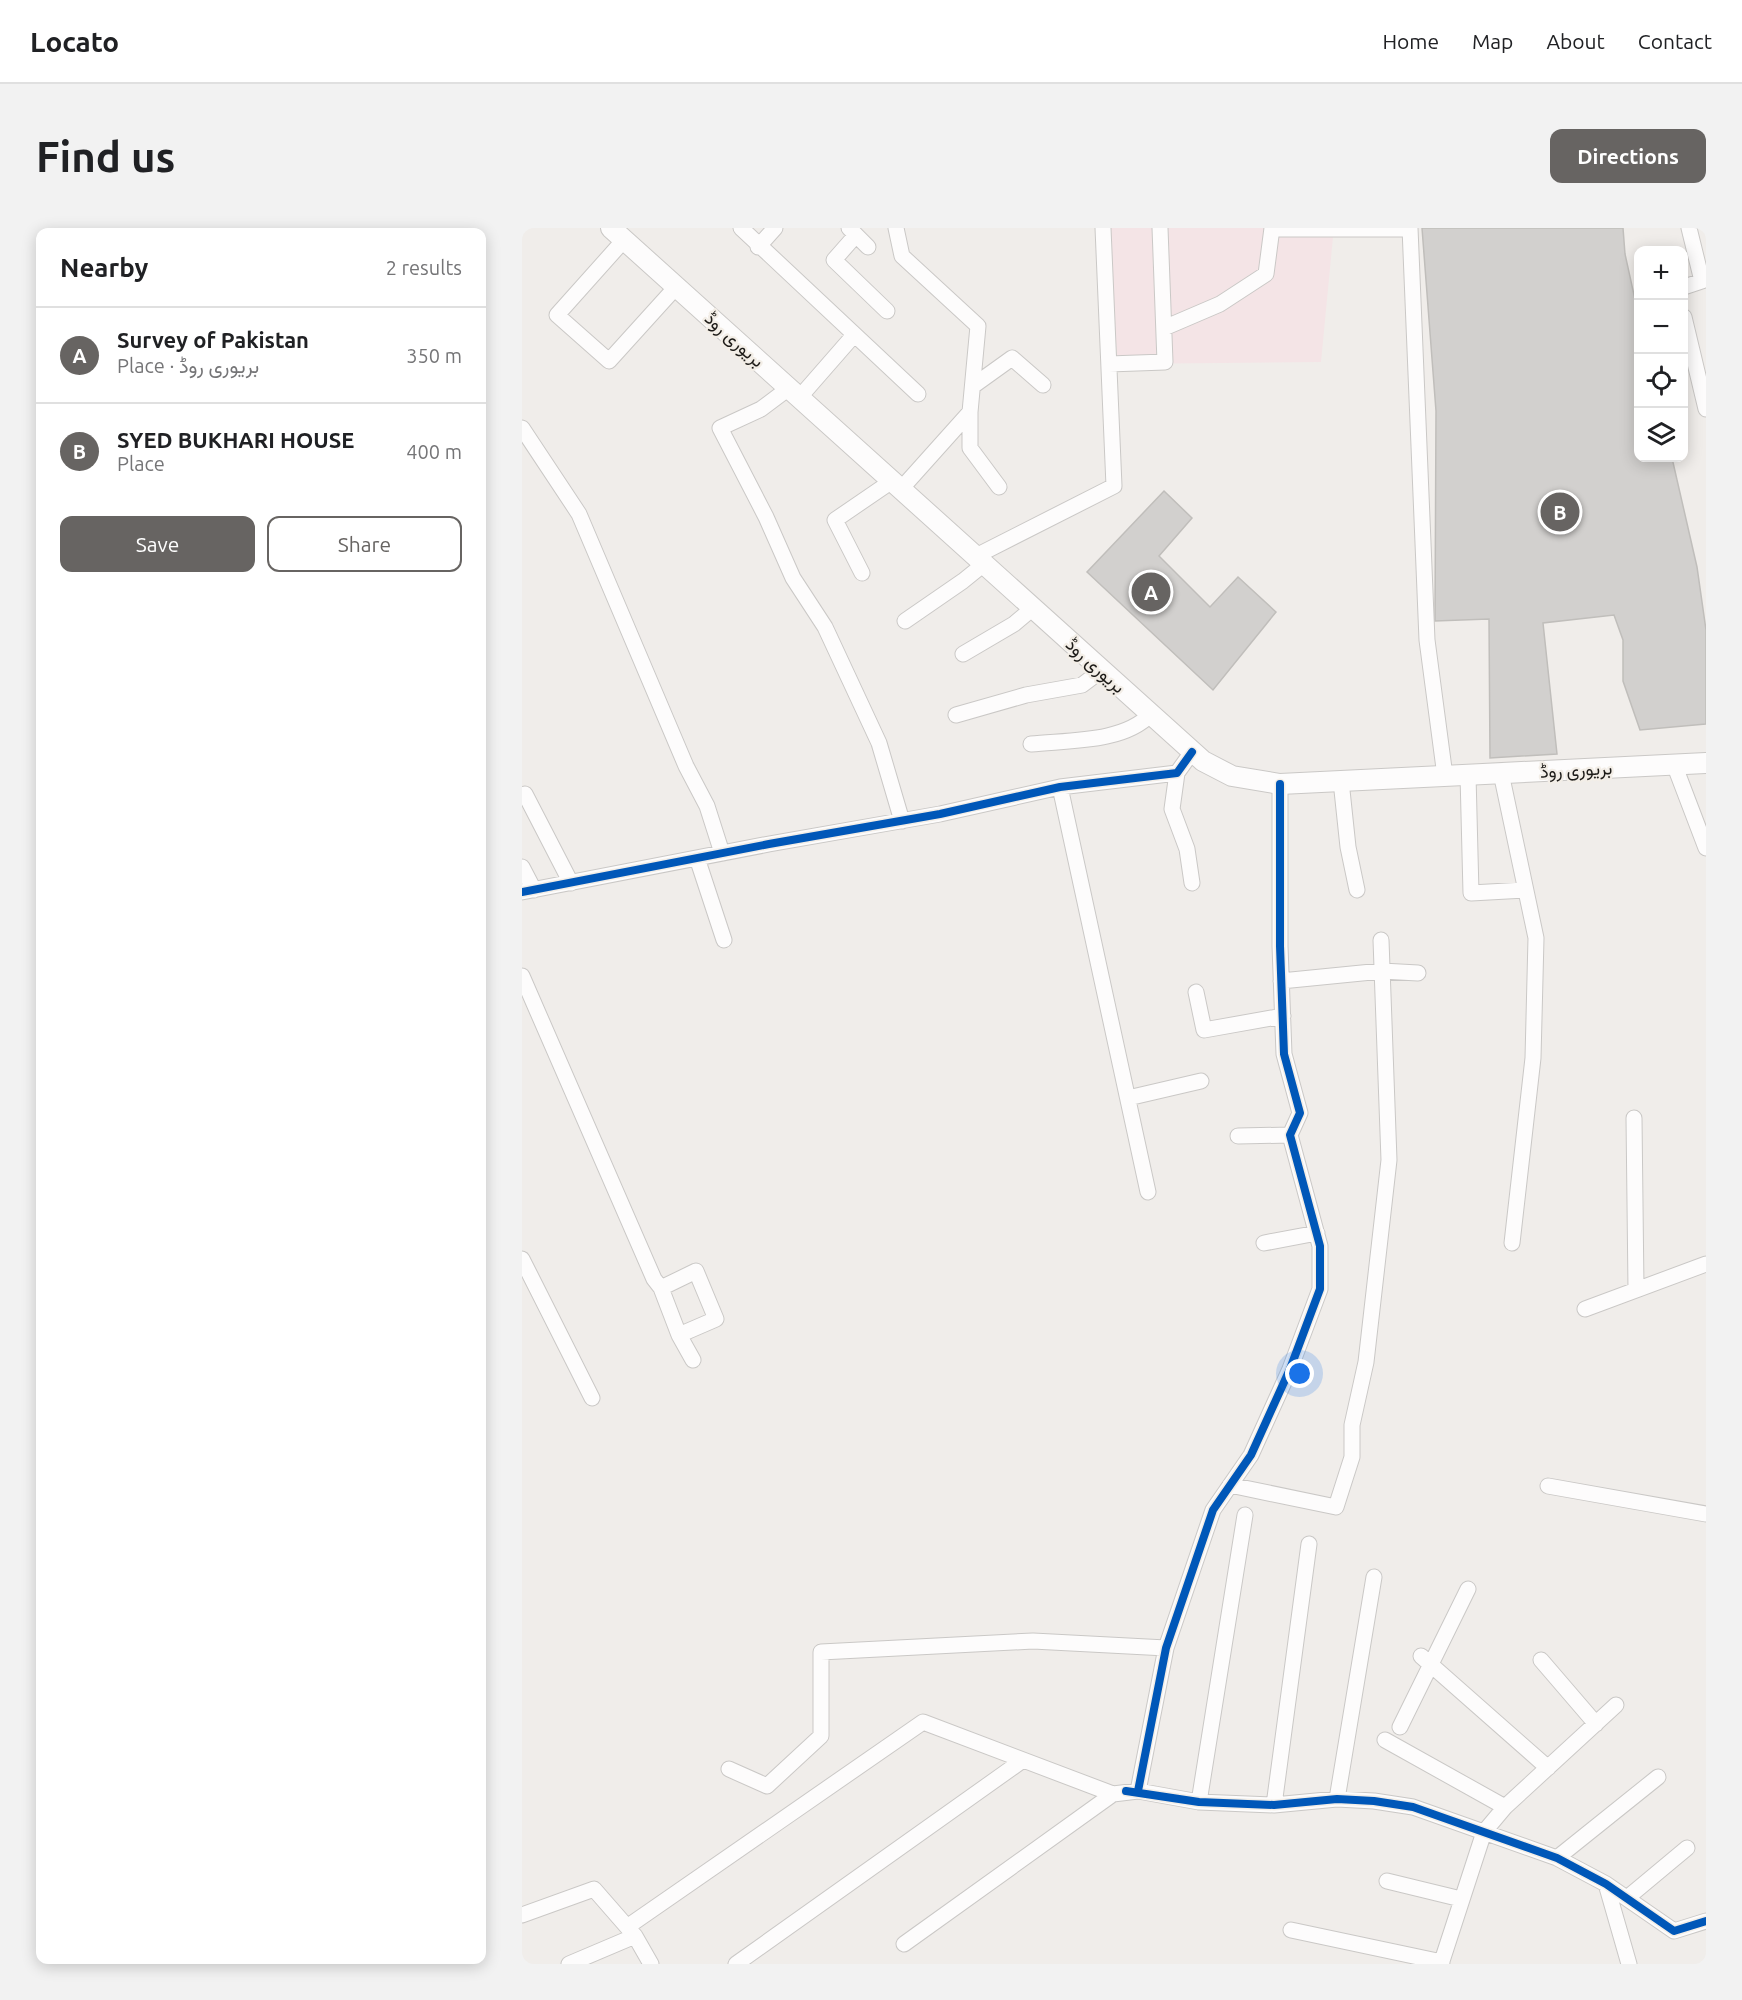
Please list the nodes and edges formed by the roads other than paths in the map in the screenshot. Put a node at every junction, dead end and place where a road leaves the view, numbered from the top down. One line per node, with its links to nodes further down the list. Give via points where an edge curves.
1 (741, 228): 11 (street)
2 (775, 228): 11 (street)
3 (896, 228): 21 (street, via 902,256 978,326)
4 (1103, 228): 19 (street)
5 (1160, 228): 16 (street)
6 (1272, 228): 7 (street); 16 (street, via 1266,274 1220,304)
7 (1410, 228): 44 (street, via 1427,640)
8 (1689, 228): 13 (street, via 1702,281)
9 (853, 232): 12 (street); 15 (street, via 834,260)
10 (618, 234): 14 (main road, بریوری روڈ); 14 (street, via 557,315 609,360)
11 (758, 247): 17 (street)
12 (868, 247)
13 (1688, 285)
14 (676, 287): 22 (main road, بریوری روڈ)
15 (887, 311)
16 (1164, 328): 19 (street, via 1165,362)
17 (854, 335): 22 (street); 23 (street)
18 (1688, 337): 24 (street)
19 (1109, 364): 29 (street, via 1114,486)
20 (1042, 385): 21 (street, via 1012,358)
21 (973, 386): 25 (street)
22 (794, 393): 27 (main road, بریوری روڈ); 49 (street, via 720,428 793,578 825,627 879,743)
23 (918, 394)
24 (1706, 407)
25 (970, 412): 27 (street); 28 (street, via 970,448)
26 (522, 428): 51 (street, via 579,514 686,766 707,806)
27 (897, 485): 29 (main road, بریوری روڈ); 30 (street, via 835,520)
28 (999, 487)
29 (980, 560): 31 (main road, بریوری روڈ); 32 (street, via 963,581)
30 (862, 573)
31 (1034, 608): 33 (street); 34 (main road, بریوری روڈ)
32 (905, 621)
33 (963, 654)
34 (1102, 670): 35 (main road, بریوری روڈ); 36 (street, via 1082,685 1026,695)
35 (1151, 714): 37 (street, via 1139,727); 38 (main road, بریوری روڈ)
36 (956, 715)
37 (1031, 744)
38 (1192, 752): 41 (street); 46 (main road, بریوری روڈ, via 1232,776)
39 (1706, 763): 40 (main road, بریوری روڈ)
40 (1674, 765): 42 (main road, بریوری روڈ); 50 (street)
41 (1176, 773): 47 (street); 55 (street, via 1172,809 1187,849)
42 (1501, 773): 43 (main road, بریوری روڈ); 57 (street)
43 (1467, 775): 44 (main road, بریوری روڈ); 57 (street, via 1471,892)
44 (1445, 776): 45 (main road, بریوری روڈ)
45 (1341, 781): 46 (main road, بریوری روڈ); 56 (street)
46 (1280, 784): 64 (street)
47 (1060, 786): 49 (street); 68 (street)
48 (525, 794): 54 (street)
49 (902, 821): 51 (street)
50 (1706, 849)
51 (722, 853): 52 (street)
52 (697, 858): 54 (street); 59 (street)
53 (522, 867): 58 (street)
54 (571, 883): 58 (street)
55 (1192, 883)
56 (1357, 890)
57 (1526, 890): 75 (street, via 1536,938 1533,1058)
58 (528, 891)
59 (724, 940)
60 (1381, 940): 61 (street)
61 (1382, 971): 62 (street); 64 (street); 84 (street, via 1389,1160 1366,1362 1352,1425 1352,1457 1336,1508)
62 (1418, 973)
63 (522, 976): 78 (street)
64 (1281, 981): 66 (street)
65 (1196, 992): 66 (street, via 1204,1030)
66 (1283, 1016): 70 (street, via 1284,1054 1300,1113)
67 (1201, 1081): 68 (street)
68 (1128, 1098): 72 (street)
69 (1634, 1118): 79 (street)
70 (1290, 1135): 71 (street); 73 (street)
71 (1238, 1136)
72 (1148, 1192)
73 (1317, 1233): 74 (street); 84 (street, via 1320,1289 1290,1369 1251,1455)
74 (1264, 1243)
75 (1512, 1244)
76 (522, 1259): 83 (street)
77 (1706, 1264): 79 (street)
78 (661, 1288): 81 (street); 81 (street, via 696,1271 716,1319)
79 (1636, 1289): 80 (street)
80 (1585, 1309)
81 (679, 1335): 82 (street)
82 (693, 1360)
83 (592, 1398)
84 (1230, 1485): 91 (street, via 1213,1510)
85 (1548, 1486): 86 (street)
86 (1706, 1514)
87 (1245, 1515): 104 (street)
88 (1309, 1544): 105 (street)
89 (1374, 1577): 103 (street)
90 (1468, 1589): 93 (street)
91 (1166, 1648): 100 (street, via 1033,1641 821,1652 821,1736 767,1786); 102 (street)
92 (1541, 1660): 95 (street)
93 (1426, 1661): 96 (street); 99 (street)
94 (1616, 1705): 95 (street)
95 (1596, 1724): 99 (street)
96 (1400, 1727)
97 (1385, 1740): 106 (street)
98 (1023, 1760): 102 (street); 117 (street, via 923,1722); 122 (street)
99 (1548, 1768): 106 (street)
100 (729, 1769)
101 (1658, 1777): 109 (street)
102 (1126, 1792): 104 (street); 118 (street)
103 (1337, 1800): 105 (street); 107 (street, via 1413,1808)
104 (1199, 1802): 105 (street)
105 (1274, 1805)
106 (1505, 1807): 107 (street)
107 (1484, 1832): 109 (street); 113 (street)
108 (1687, 1848): 112 (street)
109 (1557, 1858): 111 (street)
110 (1387, 1881): 113 (street)
111 (1606, 1884): 112 (street); 123 (street)
112 (1627, 1898): 115 (street, via 1674,1931)
113 (1461, 1899): 119 (street)
114 (522, 1915): 117 (street, via 594,1889)
115 (1706, 1921)
116 (1291, 1930): 119 (street)
117 (631, 1931): 120 (street); 121 (street)
118 (903, 1944)
119 (1441, 1963)
120 (569, 1964)
121 (651, 1964)
122 (736, 1964)
123 (1629, 1964)

